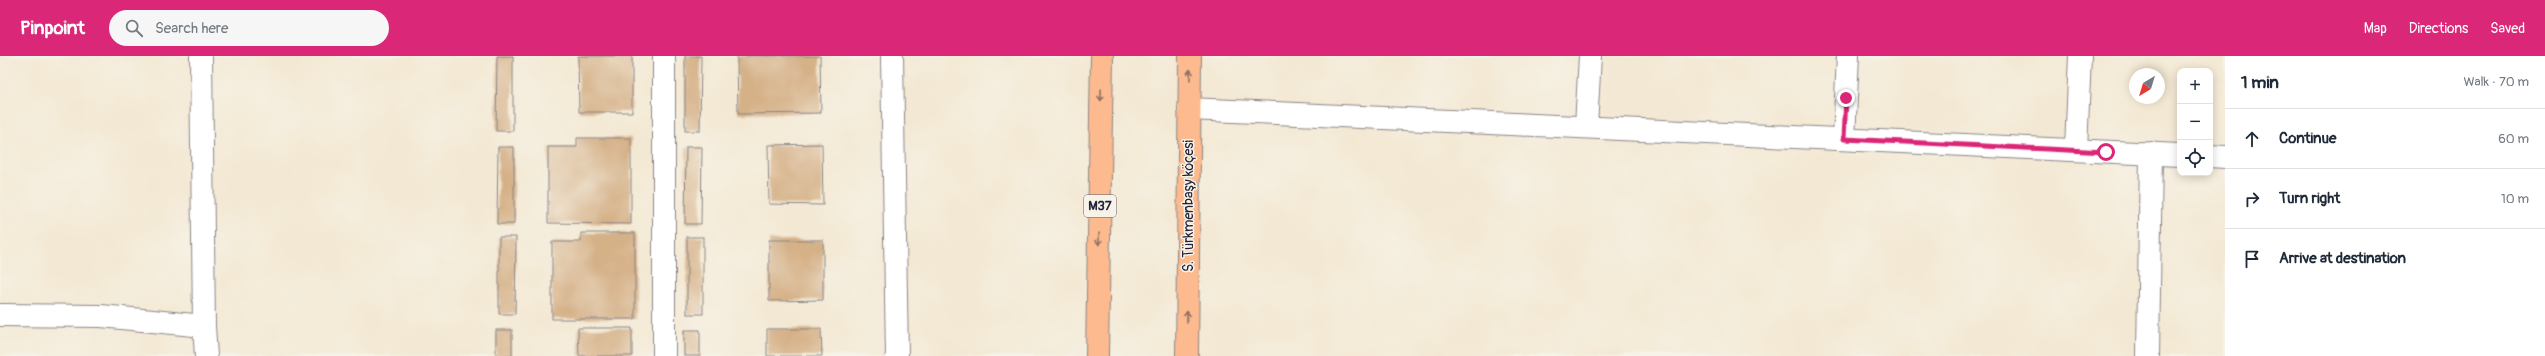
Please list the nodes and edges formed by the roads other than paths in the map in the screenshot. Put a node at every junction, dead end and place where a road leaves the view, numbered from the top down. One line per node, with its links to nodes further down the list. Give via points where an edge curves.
1 (201, 56): 18 (street)
2 (664, 56): 20 (street)
3 (892, 56): 21 (street)
4 (1102, 56): 22 (highway, M37, one-way to 22)
5 (1190, 56): 9 (highway, S. Türkmenbaşy köçesi, one-way to 5)
6 (1590, 56): 10 (street)
7 (1848, 56): 11 (street)
8 (2080, 56): 12 (street)
9 (1189, 109): 10 (street); 23 (highway, S. Türkmenbaşy köçesi, one-way to 9)
10 (1586, 126): 11 (street)
11 (1844, 139): 12 (street)
12 (2076, 150): 13 (street)
13 (2151, 154): 14 (street); 24 (street)
14 (2177, 155)
15 (2213, 156): 16 (street)
16 (2225, 156)
17 (0, 315): 18 (street, via 101,316)
18 (204, 326): 19 (street)
19 (206, 356)
20 (664, 356)
21 (897, 356)
22 (1097, 356)
23 (1187, 356)
24 (2148, 356)

